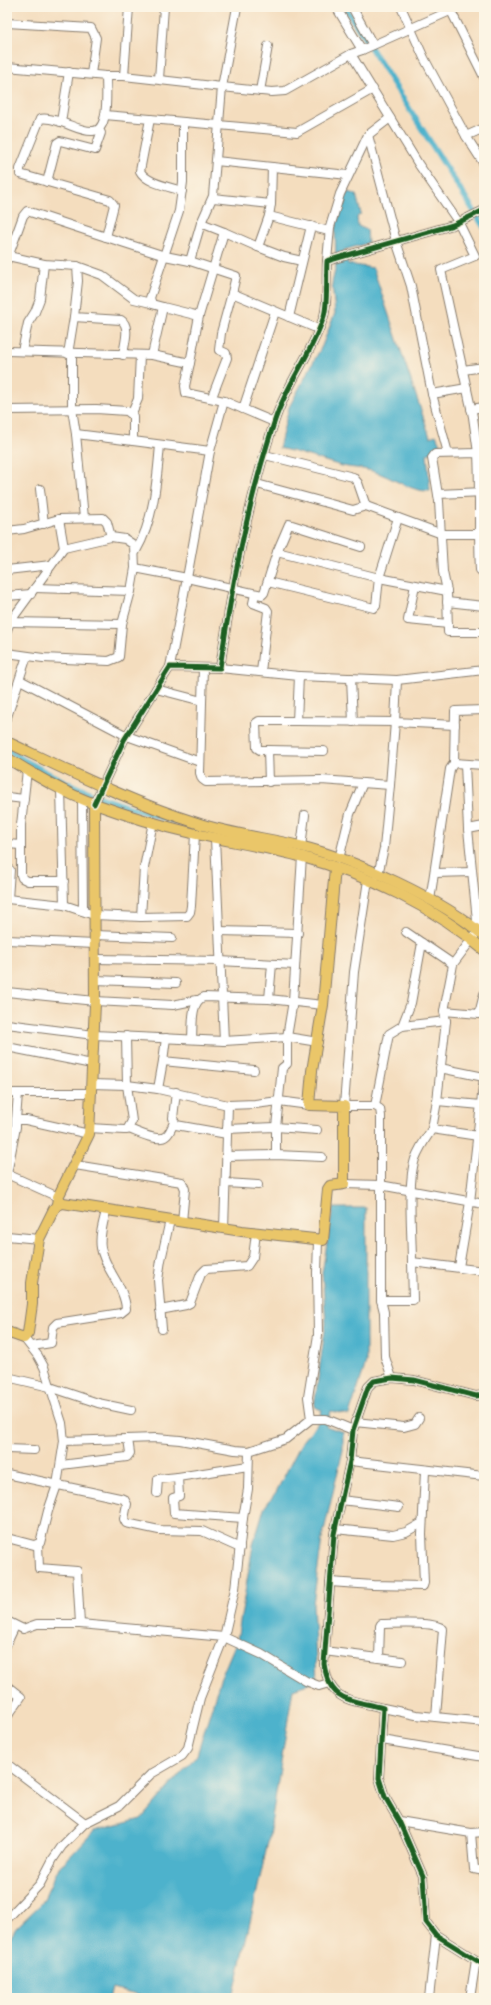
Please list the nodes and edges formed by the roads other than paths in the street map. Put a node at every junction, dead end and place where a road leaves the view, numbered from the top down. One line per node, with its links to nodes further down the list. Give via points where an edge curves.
1 (129, 7): 18 (street)
2 (164, 7): 20 (street)
3 (237, 7): 21 (street)
4 (336, 7): 12 (street)
5 (352, 7): 12 (street)
6 (401, 7): 10 (street)
7 (459, 7): 8 (street)
8 (450, 9): 10 (street); 19 (street)
9 (7, 23): 16 (street, via 92,28 96,38)
10 (410, 30): 12 (street); 33 (street)
11 (268, 46): 23 (street)
12 (368, 47): 13 (street)
13 (351, 54): 22 (street); 23 (street, via 295,86 272,92)
14 (7, 67): 15 (street)
15 (69, 72): 16 (street); 27 (street)
16 (91, 74): 17 (street)
17 (106, 76): 18 (street); 24 (street)
18 (124, 76): 20 (street)
19 (484, 77)
20 (159, 80): 21 (street)
21 (222, 86): 23 (street); 29 (street)
22 (372, 89): 25 (street); 29 (street, via 297,132)
23 (260, 91)
24 (105, 115): 26 (street); 31 (street, via 104,124)
25 (390, 118): 32 (street); 44 (street, via 419,165)
26 (150, 119): 28 (street); 39 (street, via 140,171 148,178)
27 (61, 122): 31 (street, via 88,131); 38 (street, via 49,118 40,119 20,169 20,174)
28 (183, 122): 29 (street); 39 (street)
29 (219, 125): 34 (street)
30 (484, 128): 33 (street)
31 (99, 130): 38 (street, via 101,133 95,150 60,141 57,143)
32 (368, 135): 37 (street); 50 (street)
33 (466, 136): 35 (street)
34 (216, 161): 36 (street); 40 (street)
35 (484, 164)
36 (272, 167): 37 (street); 41 (street)
37 (348, 174): 47 (street)
38 (47, 182): 49 (street, via 110,200 114,206)
39 (182, 191): 52 (street, via 179,211)
40 (213, 198): 41 (street); 45 (street)
41 (271, 204): 43 (street)
42 (483, 211): 44 (street)
43 (269, 216): 46 (street); 51 (street)
44 (462, 222): 50 (street); 76 (street, via 475,256 441,270)
45 (201, 223): 48 (street); 55 (street)
46 (311, 226): 47 (street); 56 (street)
47 (329, 231): 54 (street)
48 (224, 232): 51 (street); 59 (street)
49 (106, 237): 52 (street); 53 (street, via 27,211)
50 (396, 241): 54 (street); 78 (street, via 411,286)
51 (258, 247): 56 (street)
52 (164, 256): 55 (street); 61 (street, via 150,298)
53 (8, 258): 57 (street)
54 (335, 259): 67 (street, via 324,314)
55 (190, 261): 59 (street)
56 (302, 261): 65 (street)
57 (44, 264): 58 (street); 69 (street, via 40,299 28,324)
58 (77, 266): 61 (street, via 102,275 134,299); 66 (street)
59 (214, 268): 60 (street, via 236,276); 64 (street)
60 (232, 293): 63 (street); 79 (street, via 218,350 226,353 227,358)
61 (151, 303): 62 (street)
62 (163, 307): 64 (street); 73 (street)
63 (275, 312): 65 (street); 83 (street)
64 (199, 316): 74 (street)
65 (289, 317): 67 (street)
66 (74, 318): 70 (street); 71 (street, via 124,322 126,328)
67 (318, 329): 87 (street, via 282,397)
68 (7, 350): 69 (street)
69 (22, 351): 70 (street)
70 (70, 354): 71 (street); 82 (street)
71 (123, 355): 72 (street)
72 (140, 355): 73 (street); 86 (street, via 138,399)
73 (152, 355): 74 (street)
74 (190, 363): 79 (street, via 184,386 186,393)
75 (484, 367): 76 (street)
76 (463, 370): 77 (street)
77 (467, 388): 78 (street); 84 (street)
78 (432, 394): 92 (street)
79 (212, 397): 80 (street)
80 (224, 401): 83 (street); 91 (street)
81 (484, 407): 84 (street)
82 (72, 409): 85 (street); 86 (street, via 121,410); 88 (street)
83 (243, 409): 87 (street)
84 (471, 409): 93 (street)
85 (7, 410)
86 (132, 413): 89 (street)
87 (274, 422): 94 (street)
88 (76, 434): 89 (street); 100 (street)
89 (133, 440): 90 (street)
90 (160, 446): 91 (street); 110 (street, via 158,472 147,528)
91 (210, 451): 116 (street)
92 (448, 453): 93 (street); 98 (street, via 433,456)
93 (481, 453): 97 (street)
94 (265, 455): 95 (street); 99 (street, via 353,477)
95 (257, 484): 99 (street, via 353,510); 120 (street)
96 (40, 490): 103 (street)
97 (482, 492): 98 (street); 106 (street)
98 (438, 494): 105 (street)
99 (366, 506): 101 (street)
100 (84, 518): 102 (street); 107 (street, via 103,518 107,522)
101 (398, 518): 105 (street); 117 (street)
102 (59, 519): 103 (street); 109 (street)
103 (44, 524): 104 (street)
104 (7, 531)
105 (442, 534): 106 (street); 123 (street, via 443,572)
106 (481, 534): 115 (street, via 480,570)
107 (111, 537): 109 (street); 110 (street, via 131,542)
108 (361, 547): 111 (street, via 289,524)
109 (64, 548): 112 (street)
110 (136, 551): 113 (street)
111 (277, 552): 117 (street); 118 (street)
112 (51, 565): 114 (street); 121 (street)
113 (135, 568): 116 (street); 122 (street)
114 (7, 570)
115 (484, 573)
116 (187, 578): 120 (street); 134 (street)
117 (379, 578): 118 (street, via 376,606 371,609); 119 (street)
118 (268, 582): 124 (street, via 262,595)
119 (415, 585): 123 (street); 129 (street, via 408,620)
120 (232, 589): 124 (street); 136 (street)
121 (33, 591): 122 (street); 125 (street); 130 (street)
122 (131, 591): 128 (street)
123 (447, 591): 126 (street)
124 (255, 594): 138 (street, via 254,603 268,611)
125 (7, 596)
126 (447, 602): 127 (street); 129 (street)
127 (484, 606)
128 (122, 624): 130 (street); 133 (street, via 120,654 115,660)
129 (448, 624): 131 (street, via 448,632)
130 (9, 626)
131 (484, 632)
132 (7, 653): 133 (street)
133 (27, 656): 141 (street)
134 (170, 667): 135 (street); 143 (street)
135 (203, 668): 136 (street); 144 (street)
136 (220, 668): 138 (street)
137 (484, 670): 142 (street)
138 (261, 672): 139 (street)
139 (299, 676): 140 (street); 147 (street)
140 (351, 678): 142 (street); 148 (street)
141 (20, 680): 146 (street); 151 (street)
142 (397, 680): 149 (street)
143 (156, 690): 144 (street); 151 (street)
144 (202, 701): 156 (street)
145 (484, 710): 150 (street, via 455,711)
146 (7, 717)
147 (297, 721): 148 (street); 153 (street, via 256,723 257,748)
148 (353, 722): 149 (street)
149 (395, 722): 150 (street); 163 (street)
150 (455, 725): 157 (street)
151 (127, 736): 156 (street); 165 (street)
152 (7, 742): 165 (main road)
153 (268, 750): 154 (street); 161 (street)
154 (324, 751)
155 (7, 758): 160 (main road)
156 (200, 762): 161 (street, via 200,773 206,782)
157 (454, 763): 158 (street); 182 (street, via 450,768)
158 (466, 764): 159 (street); 172 (street)
159 (484, 765)
160 (27, 770): 164 (main road); 168 (street)
161 (269, 782): 162 (street, via 321,780)
162 (363, 783): 163 (street); 178 (street, via 350,814)
163 (390, 785): 183 (street, via 384,848)
164 (61, 789): 167 (main road); 185 (street)
165 (98, 796): 167 (main road); 170 (main road); 177 (main road); 190 (main road)
166 (7, 797): 168 (street)
167 (82, 799): 189 (street)
168 (24, 800): 176 (street)
169 (305, 815): 177 (street)
170 (153, 822): 173 (main road); 191 (street, via 144,868)
171 (484, 826): 172 (street)
172 (468, 829): 181 (street)
173 (194, 834): 174 (main road); 191 (street, via 190,912 182,917)
174 (215, 838): 177 (main road); 192 (street)
175 (7, 844): 176 (street)
176 (21, 845): 180 (street)
177 (301, 851): 178 (main road); 194 (street)
178 (337, 864): 183 (main road); 184 (main road); 215 (main road)
179 (9, 870): 180 (street); 186 (street)
180 (20, 871): 185 (street, via 22,878 28,881)
181 (472, 872): 182 (street); 195 (street)
182 (434, 873): 187 (street)
183 (378, 875): 187 (main road)
184 (368, 880): 195 (main road); 244 (street, via 354,972)
185 (64, 881): 188 (street)
186 (8, 899): 188 (street)
187 (430, 900): 195 (main road)
188 (64, 905): 189 (street)
189 (83, 911): 190 (street)
190 (94, 915): 191 (street); 198 (main road)
191 (141, 916)
192 (219, 931): 194 (street); 202 (street)
193 (406, 932): 199 (street)
194 (298, 933): 205 (street)
195 (477, 936): 200 (main road); 204 (street)
196 (172, 938): 198 (street)
197 (7, 940): 198 (street)
198 (95, 940): 201 (main road)
199 (422, 942): 204 (street); 219 (street, via 411,1003)
200 (484, 950)
201 (95, 959): 202 (street); 206 (main road)
202 (220, 961): 203 (street); 210 (street)
203 (272, 964): 205 (street); 211 (street)
204 (453, 964): 216 (street)
205 (296, 965): 214 (street)
206 (95, 980): 207 (street); 213 (main road)
207 (176, 983)
208 (7, 992): 213 (street)
209 (484, 994): 216 (street, via 479,1014)
210 (222, 996): 211 (street); 212 (street); 225 (street)
211 (269, 999): 214 (street)
212 (197, 1000): 213 (street, via 173,1005); 224 (street)
213 (95, 1001): 220 (main road)
214 (293, 1001): 215 (street); 222 (street)
215 (323, 1005): 226 (main road)
216 (444, 1011): 217 (street)
217 (446, 1021): 219 (street); 230 (street)
218 (7, 1024): 220 (street)
219 (402, 1026): 245 (street, via 387,1037)
220 (94, 1035): 221 (street); 229 (main road)
221 (126, 1036): 223 (street); 233 (street)
222 (287, 1037): 225 (street); 226 (street); 239 (street, via 287,1064 282,1068)
223 (166, 1038): 224 (street); 228 (street)
224 (192, 1039): 225 (street)
225 (224, 1041)
226 (318, 1042): 242 (main road)
227 (7, 1047): 229 (street)
228 (163, 1061): 231 (street); 235 (street)
229 (92, 1064): 234 (main road)
230 (440, 1068): 232 (street); 240 (street)
231 (254, 1070)
232 (484, 1077): 243 (street)
233 (127, 1085): 234 (street); 235 (street); 249 (street, via 132,1121)
234 (91, 1089): 238 (street); 252 (main road)
235 (158, 1089): 236 (street)
236 (176, 1092): 241 (street); 247 (street)
237 (7, 1093): 238 (street)
238 (18, 1093): 246 (street)
239 (279, 1101): 241 (street); 242 (street); 248 (street)
240 (437, 1101): 243 (street); 250 (street)
241 (228, 1105): 253 (street)
242 (309, 1105): 244 (main road)
243 (481, 1105): 254 (street)
244 (344, 1106): 245 (street); 261 (main road)
245 (375, 1106): 263 (street, via 380,1109 381,1116)
246 (16, 1120): 252 (street); 259 (street)
247 (174, 1122): 249 (street, via 167,1136 162,1138); 253 (street, via 184,1127)
248 (276, 1127): 251 (street); 253 (street); 255 (street)
249 (129, 1129): 252 (street)
250 (432, 1129): 254 (street); 264 (street, via 415,1159)
251 (317, 1130)
252 (89, 1131): 258 (main road)
253 (227, 1132): 256 (street)
254 (478, 1136): 266 (street)
255 (276, 1155): 256 (street); 257 (street)
256 (226, 1156): 260 (street)
257 (322, 1157)
258 (75, 1165): 265 (main road); 270 (street, via 182,1182 185,1189)
259 (7, 1174): 265 (street)
260 (226, 1183): 262 (street); 271 (street)
261 (344, 1184): 263 (street); 275 (main road, via 330,1186 328,1189 324,1237 323,1240)
262 (258, 1185)
263 (380, 1185): 264 (street); 279 (street)
264 (412, 1191): 266 (street); 276 (street)
265 (58, 1201): 268 (main road); 274 (main road)
266 (470, 1202): 267 (street); 277 (street)
267 (484, 1204)
268 (106, 1211): 269 (main road); 284 (street, via 101,1247 126,1309 121,1313 57,1323 53,1327 51,1342)
269 (170, 1220): 270 (main road); 280 (street, via 159,1273)
270 (182, 1222): 271 (main road)
271 (224, 1228): 272 (main road)
272 (256, 1233): 275 (main road); 280 (street, via 253,1257 247,1266 206,1269 201,1274 190,1303)
273 (7, 1236): 274 (street)
274 (39, 1239): 283 (main road, via 28,1333)
275 (318, 1240): 291 (street, via 318,1335 308,1397)
276 (412, 1262): 277 (street); 279 (street, via 413,1300)
277 (459, 1267): 278 (street)
278 (484, 1271)
279 (382, 1300): 286 (street, via 385,1357)
280 (160, 1310): 281 (street)
281 (162, 1329)
282 (7, 1332): 283 (main road)
283 (24, 1338): 284 (street)
284 (32, 1346): 287 (street)
285 (7, 1377): 287 (street)
286 (392, 1378): 288 (street, via 414,1380); 292 (street, via 374,1381 368,1387)
287 (50, 1387): 289 (street, via 98,1403); 294 (street, via 62,1423)
288 (484, 1396)
289 (131, 1410)
290 (419, 1418): 292 (street, via 415,1424 404,1427)
291 (311, 1420): 292 (street, via 326,1419); 297 (street, via 286,1439)
292 (354, 1426): 298 (street)
293 (128, 1439): 294 (street); 297 (street, via 180,1440); 299 (street, via 130,1453 127,1457)
294 (64, 1441): 299 (street)
295 (7, 1449): 296 (street)
296 (34, 1450)
297 (249, 1451): 300 (street)
298 (350, 1461): 301 (street); 307 (street)
299 (61, 1465): 305 (street)
300 (248, 1466): 304 (street); 309 (street, via 248,1489)
301 (425, 1471): 303 (street); 310 (street)
302 (7, 1474): 305 (street)
303 (484, 1476)
304 (178, 1477): 306 (street, via 158,1479); 309 (street, via 179,1496 173,1498 174,1513)
305 (57, 1485): 313 (street, via 48,1511 43,1538); 314 (street, via 124,1499 127,1504 124,1519 126,1523 159,1530 202,1532)
306 (157, 1493)
307 (341, 1500): 308 (street); 311 (street)
308 (399, 1507)
309 (243, 1518): 314 (street)
310 (422, 1523): 311 (street, via 406,1532 393,1535); 315 (street, via 423,1586)
311 (335, 1529): 315 (street)
312 (7, 1538): 313 (street)
313 (38, 1544): 317 (street, via 39,1568 77,1571)
314 (240, 1548): 319 (street, via 235,1589)
315 (330, 1582): 321 (street)
316 (7, 1621): 318 (street)
317 (80, 1624): 318 (street, via 37,1624 23,1629); 319 (street)
318 (15, 1626): 320 (street)
319 (224, 1637): 324 (street, via 261,1654 309,1682 319,1686); 334 (street, via 200,1698 188,1748 182,1756 151,1774 119,1806)
320 (7, 1643)
321 (324, 1651): 322 (street); 324 (street, via 324,1664)
322 (378, 1658): 323 (street); 328 (street, via 381,1624 440,1626 443,1629)
323 (402, 1661)
324 (329, 1683): 326 (street, via 340,1697)
325 (7, 1686): 327 (street, via 20,1697)
326 (383, 1708): 328 (street); 330 (street)
327 (7, 1717)
328 (436, 1717): 329 (street)
329 (484, 1722)
330 (382, 1740): 331 (street); 333 (street, via 379,1778)
331 (484, 1757)
332 (7, 1764): 334 (street)
333 (399, 1821): 336 (street); 339 (street, via 423,1876 426,1922)
334 (85, 1823): 338 (street, via 53,1858 40,1884)
335 (484, 1832): 336 (street)
336 (471, 1833): 337 (street, via 474,1869)
337 (484, 1871)
338 (7, 1919)
339 (436, 1935): 340 (street); 342 (street)
340 (476, 1960): 341 (street); 343 (street)
341 (484, 1965)
342 (429, 1998)
343 (470, 1998)

